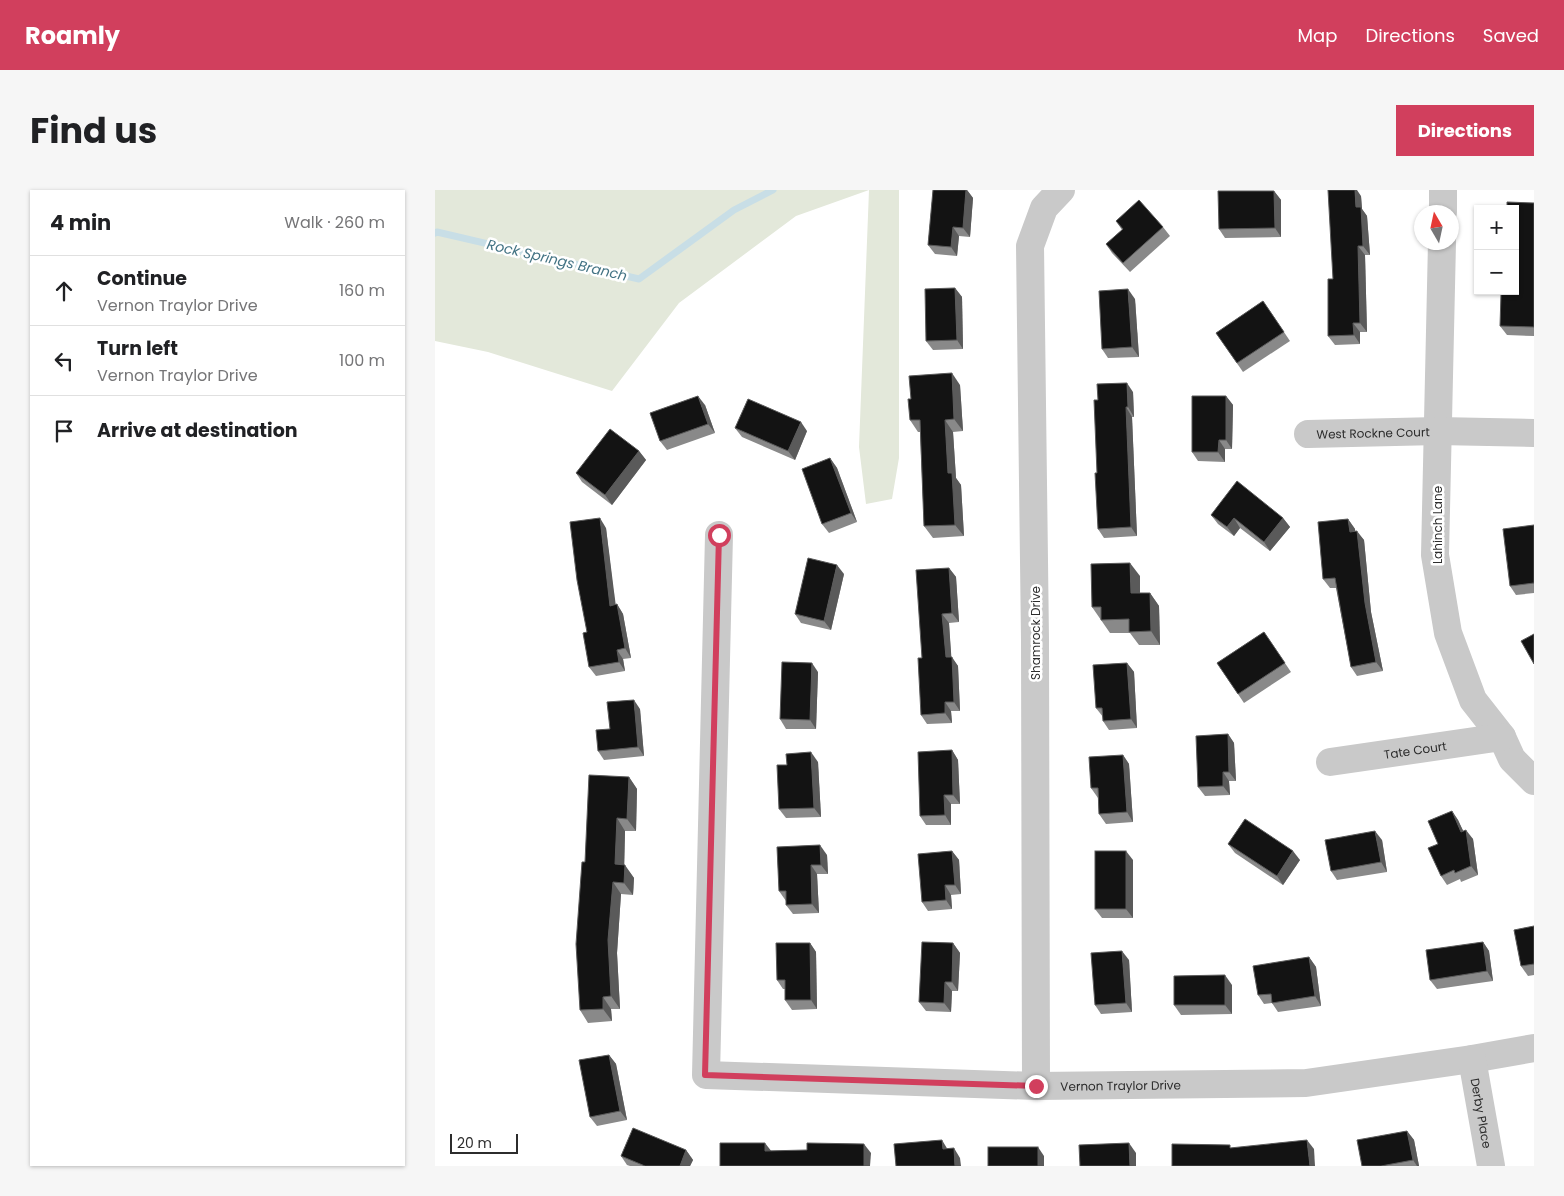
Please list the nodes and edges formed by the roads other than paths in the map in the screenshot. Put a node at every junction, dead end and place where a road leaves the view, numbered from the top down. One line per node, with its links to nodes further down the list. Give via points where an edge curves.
1 (1061, 190): 14 (street, Shamrock Drive, via 1044,208 1030,246)
2 (1443, 190): 3 (street)
3 (1443, 205)
4 (1442, 250): 5 (street, Lahinch Lane)
5 (1438, 431): 6 (street, West Rockne Court); 7 (street, West Rockne Court); 9 (street, Lahinch Lane, via 1435,555 1448,633 1473,700)
6 (1534, 433)
7 (1307, 434)
8 (719, 535): 14 (street, Vernon Traylor Drive, via 705,1075)
9 (1502, 737): 10 (street, Tate Court); 11 (street, Lahinch Lane, via 1512,759)
10 (1330, 762)
11 (1534, 781)
12 (1534, 1048): 13 (street, Vernon Traylor Drive)
13 (1472, 1059): 14 (street, Vernon Traylor Drive, via 1306,1084); 15 (street, Derby Place)
14 (1036, 1086)
15 (1491, 1166)

